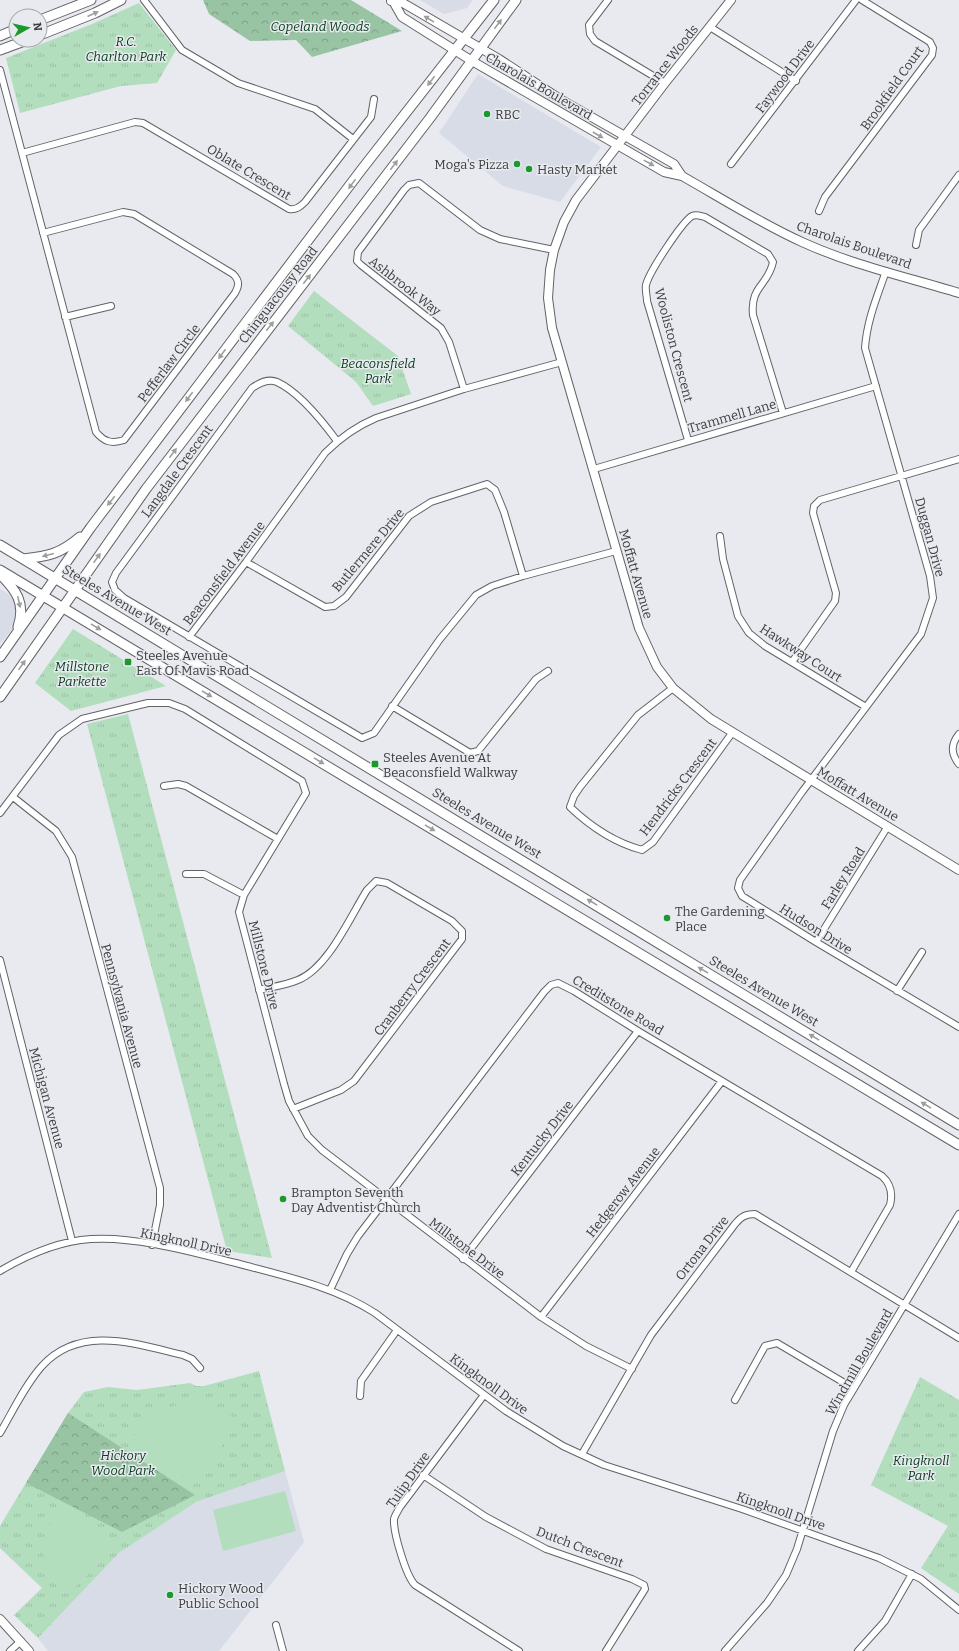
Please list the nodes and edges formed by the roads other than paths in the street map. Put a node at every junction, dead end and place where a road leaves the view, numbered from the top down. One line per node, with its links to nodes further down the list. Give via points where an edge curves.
1 (91, 0): 11 (main road)
2 (121, 0): 13 (main road, one-way to 2)
3 (144, 0): 23 (street, via 182,50 238,82 315,109)
4 (494, 0): 14 (main road, Chinguacousy Road)
5 (516, 0): 16 (main road, Chinguacousy Road, one-way to 5)
6 (608, 0): 20 (street, via 589,26 590,34 595,40)
7 (731, 0): 12 (street, Torrance Woods)
8 (856, 0): 19 (street, Faywood Drive)
9 (862, 0): 29 (street, Brookfield Court, via 930,42 933,48 932,55 825,197)
10 (392, 1): 14 (street, Charolais Boulevard, one-way to 10, via 404,4); 15 (street, Charolais Boulevard, via 402,16)
11 (48, 17)
12 (710, 27): 19 (street); 20 (street, Torrance Woods)
13 (48, 32)
14 (463, 39): 15 (main road, Chinguacousy Road); 16 (street, Charolais Boulevard)
15 (454, 49): 17 (street, Charolais Boulevard); 46 (main road, Chinguacousy Road, one-way to 46)
16 (480, 49): 17 (main road, Chinguacousy Road); 22 (street, Charolais Boulevard, via 560,99)
17 (472, 61): 24 (street, Charolais Boulevard, one-way to 24); 56 (main road, Chinguacousy Road, one-way to 17, via 146,488)
18 (0, 70): 25 (street, Pefferlaw Circle)
19 (796, 81): 26 (street, Faywood Drive)
20 (665, 83): 22 (street, Torrance Woods)
21 (374, 99): 23 (street, via 371,117)
22 (626, 135): 24 (street, Torrance Woods); 28 (street, Charolais Boulevard, via 674,164)
23 (353, 139): 25 (street, Oblate Crescent, via 305,202 293,210 143,123 135,122)
24 (618, 146): 28 (street, Charolais Boulevard, one-way to 28, via 664,172); 32 (street, Moffatt Avenue, via 576,200 564,222)
25 (22, 153): 30 (street, Pefferlaw Circle)
26 (731, 164)
27 (959, 175): 31 (street, via 919,230)
28 (682, 176): 33 (street, Charolais Boulevard, via 804,243)
29 (819, 211)
30 (43, 233): 36 (street, Pefferlaw Circle); 36 (street, Pefferlaw Circle, via 123,212 134,214 233,274 239,283 235,294 124,440 117,442 101,438 96,432)
31 (916, 245)
32 (554, 250): 37 (street, Moffatt Avenue, via 548,298 552,328); 39 (street, Ashbrook Way, via 500,239 480,230 419,183 409,185 404,190 358,252 357,261 361,265 441,328 449,342)
33 (886, 271): 34 (street, Charolais Boulevard); 38 (street, Duggan Drive, via 866,328 866,348)
34 (959, 293)
35 (111, 306): 36 (street)
36 (65, 317)
37 (562, 362): 39 (street, Beaconsfield Avenue); 44 (street, Moffatt Avenue)
38 (876, 386): 40 (street, Trammell Lane); 45 (street, Duggan Drive)
39 (464, 389): 42 (street, Beaconsfield Avenue, via 364,423)
40 (783, 413): 41 (street, Trammell Lane); 41 (street, Wooliston Crescent, via 752,309 756,291 771,272 773,262 768,254 698,215 691,217 668,246 650,272 646,287 647,301)
41 (688, 440): 44 (street, Trammell Lane)
42 (337, 441): 51 (street, Beaconsfield Avenue, via 325,453); 60 (street, Langdale Crescent, via 318,416 277,382 260,382 252,388 116,573 112,582 115,590 124,598)
43 (959, 459): 45 (street)
44 (594, 468): 49 (street, Moffatt Avenue)
45 (902, 478): 62 (street, via 820,500 814,506 813,512 836,593 835,601); 67 (street, Duggan Drive, via 930,576 933,598 921,634)
46 (91, 527): 50 (main road, one-way to 50, via 65,549 47,557); 55 (main road, Chinguacousy Road)
47 (720, 536): 62 (street, Hawkway Court, via 723,559 738,616 749,632 765,646)
48 (0, 545): 50 (main road, Steeles Avenue West)
49 (616, 551): 54 (street, Beaconsfield Avenue); 64 (street, Moffatt Avenue, via 639,628 657,667)
50 (23, 559): 55 (main road, Steeles Avenue West)
51 (246, 562): 54 (street, Butlermere Drive, via 325,607 334,606 346,597 409,516 431,502 487,484 495,490 504,512); 60 (street, Beaconsfield Avenue)
52 (0, 570): 57 (main road)
53 (0, 574): 59 (main road, one-way to 59, via 14,587 20,602 21,616)
54 (523, 576): 66 (street, Beaconsfield Avenue, via 492,586 476,595 440,639)
55 (55, 578): 56 (main road, Steeles Avenue West); 57 (main road, Chinguacousy Road)
56 (74, 590): 58 (main road, Chinguacousy Road); 89 (main road, Steeles Avenue West, one-way to 56)
57 (43, 595): 58 (main road); 59 (main road, Chinguacousy Road)
58 (63, 607): 65 (main road, Chinguacousy Road, one-way to 58); 90 (main road, one-way to 90)
59 (15, 636): 61 (main road, Chinguacousy Road)
60 (189, 637): 66 (street, Beaconsfield Avenue, via 362,738 374,733)
61 (0, 657)
62 (792, 662): 67 (street, Hawkway Court)
63 (548, 671): 66 (street, via 536,679 478,751 470,753)
64 (673, 688): 68 (street, Moffatt Avenue, via 711,720); 68 (street, Hendricks Crescent, via 638,715 580,787 570,807 582,818 624,844 642,850 652,842)
65 (0, 697)
66 (392, 706)
67 (866, 707): 71 (street, Duggan Drive)
68 (732, 733): 71 (street, Moffatt Avenue)
69 (959, 734): 70 (street, via 952,747 953,755)
70 (959, 764)
71 (812, 780): 75 (street, Moffatt Avenue); 80 (street, Hudson Drive, via 740,880 738,888 742,896)
72 (164, 786): 76 (street, via 178,784 191,788)
73 (13, 797): 74 (street, Millstone Drive); 76 (street, Millstone Drive, via 59,734 82,719 148,703 169,703 185,709 302,781 306,793); 94 (street, Pennsylvania Avenue, via 56,831 72,857 160,1188 160,1205)
74 (0, 813)
75 (888, 826): 77 (street, Moffatt Avenue); 80 (street, Farley Road)
76 (278, 839): 79 (street, Millstone Drive)
77 (959, 870)
78 (186, 874): 79 (street, via 204,874)
79 (244, 895): 83 (street, Millstone Drive, via 239,912)
80 (816, 942): 84 (street, Hudson Drive)
81 (922, 952): 84 (street)
82 (0, 960): 93 (street, Michigan Avenue)
83 (259, 990): 88 (street, Millstone Drive); 88 (street, Cranberry Crescent, via 288,984 314,971 325,959 367,890 376,881 387,883 452,921 462,931 462,939 354,1082 341,1090)
84 (897, 991): 85 (street, Hudson Drive)
85 (959, 1027)
86 (638, 1031): 87 (street, Creditstone Road); 91 (street, Creditstone Road, via 574,991 558,983 551,984); 95 (street, Kentucky Drive)
87 (722, 1081): 97 (street, Creditstone Road, via 887,1181 892,1194 890,1205); 100 (street, Hedgerow Avenue)
88 (293, 1109): 91 (street, Millstone Drive, via 308,1136 322,1150)
89 (959, 1125)
90 (959, 1145)
91 (385, 1198): 95 (street, Millstone Drive); 98 (street, Creditstone Road, via 347,1254)
92 (959, 1214): 99 (street, Windmill Boulevard)
93 (72, 1241): 94 (street, Kingknoll Drive, via 103,1238); 96 (street, Kingknoll Drive, via 34,1254)
94 (152, 1245): 98 (street, Kingknoll Drive, via 183,1250 298,1279)
95 (464, 1259): 100 (street, Millstone Drive)
96 (0, 1271)
97 (851, 1272): 99 (street, Ortona Drive); 104 (street, Ortona Drive, via 755,1214 747,1214 735,1224 665,1315)
98 (330, 1290): 101 (street, Kingknoll Drive, via 362,1304)
99 (904, 1305): 102 (street, Ortona Drive); 105 (street, Windmill Boulevard)
100 (541, 1317): 104 (street, Millstone Drive, via 576,1340)
101 (397, 1330): 106 (street, Kingknoll Drive); 107 (street, via 361,1381)
102 (959, 1338)
103 (200, 1368): 109 (street, via 192,1359 183,1355 119,1340 76,1343 57,1352 42,1366)
104 (632, 1368): 110 (street, Ortona Drive)
105 (854, 1388): 108 (street, via 777,1342 765,1346); 112 (street, Windmill Boulevard, via 833,1432)
106 (484, 1395): 110 (street, Kingknoll Drive, via 541,1434); 111 (street, Tulip Drive)
107 (360, 1396)
108 (735, 1400)
109 (0, 1433)
110 (582, 1454): 112 (street, Kingknoll Drive, via 604,1465)
111 (423, 1475): 121 (street, Tulip Drive, via 394,1518 411,1581); 122 (street, Dutch Crescent, via 486,1517 546,1549 644,1585 645,1589)
112 (802, 1530): 113 (street, Kingknoll Drive, via 879,1558); 123 (street, Windmill Boulevard, via 786,1575 776,1592)
113 (912, 1574): 114 (street, Kingknoll Drive); 124 (street, via 885,1622)
114 (959, 1610)
115 (0, 1620): 117 (street)
116 (276, 1625): 120 (street)
117 (21, 1641): 118 (street); 119 (street)
118 (10, 1651)
119 (29, 1651)
120 (284, 1651)
121 (519, 1651)
122 (606, 1651)
123 (725, 1651)
124 (858, 1651)

